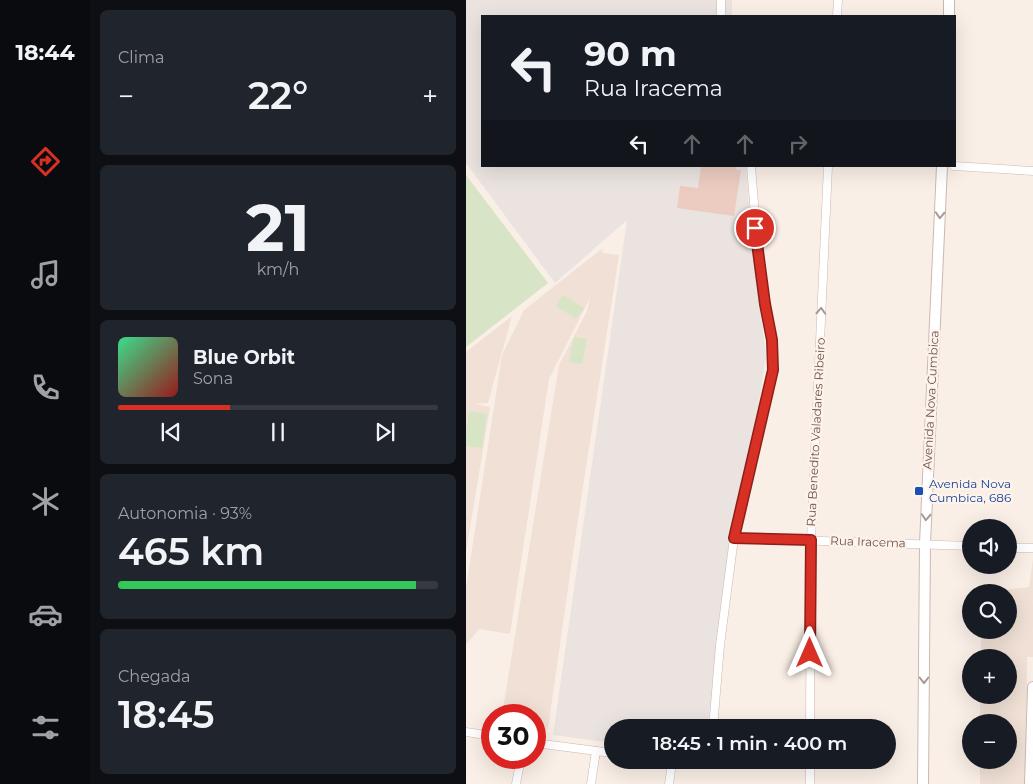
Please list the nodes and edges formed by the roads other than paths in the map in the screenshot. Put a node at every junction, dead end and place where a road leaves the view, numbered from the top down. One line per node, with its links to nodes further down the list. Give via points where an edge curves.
1 (721, 0): 4 (street)
2 (838, 0): 5 (street)
3 (950, 0): 6 (street)
4 (721, 15)
5 (837, 15)
6 (949, 15)
7 (956, 166): 11 (street)
8 (751, 167): 12 (street, via 759,265 772,340 773,370)
9 (828, 167): 13 (street, Rua Benedito Valadares Ribeiro, one-way to 9)
10 (942, 167): 14 (street, Avenida Nova Cumbica, one-way to 14)
11 (1033, 171)
12 (734, 538): 13 (street, Rua Iracema); 19 (street)
13 (811, 540): 14 (street, Rua Iracema); 20 (street, Rua Benedito Valadares Ribeiro)
14 (925, 544): 15 (street, Rua Iracema); 33 (street, Avenida Nova Cumbica, one-way to 33)
15 (962, 546)
16 (1017, 548): 17 (street)
17 (1033, 548)
18 (1033, 687): 34 (street)
19 (714, 719)
20 (810, 719)
21 (466, 732): 22 (street)
22 (481, 734)
23 (546, 744): 24 (street)
24 (596, 751): 25 (street); 30 (street)
25 (604, 752)
26 (519, 769): 29 (street)
27 (671, 769): 31 (street)
28 (810, 769): 32 (street)
29 (516, 784)
30 (591, 784)
31 (669, 784)
32 (810, 784)
33 (923, 784)
34 (1030, 784)

